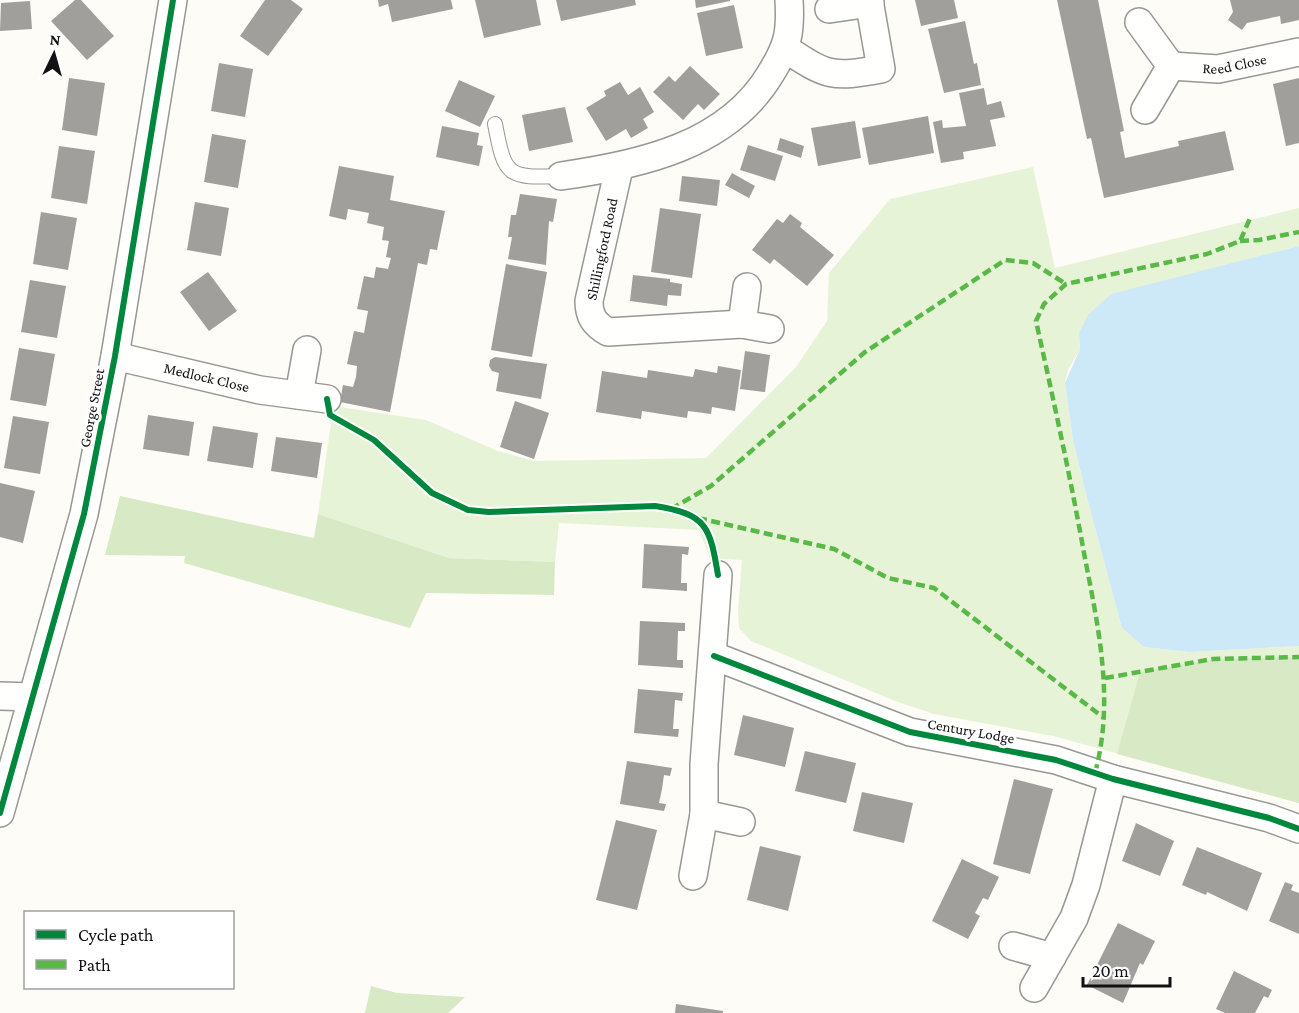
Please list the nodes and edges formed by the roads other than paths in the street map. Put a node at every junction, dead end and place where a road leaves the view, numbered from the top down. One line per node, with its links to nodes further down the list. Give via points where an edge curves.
1 (173, 0): 17 (street, George Street)
2 (789, 0): 6 (street, via 791,25)
3 (869, 2): 4 (street); 6 (street, via 881,69 839,75 823,72)
4 (829, 9)
5 (1139, 22): 8 (street)
6 (786, 49): 11 (street, via 759,94 735,117 686,144)
7 (1299, 52): 8 (street, Reed Close, via 1218,69)
8 (1171, 66): 9 (street)
9 (1145, 110)
10 (495, 124): 12 (lane, via 508,171 522,176)
11 (619, 168): 12 (street); 14 (street, Shillingford Road, via 590,301 589,312 594,321 608,332)
12 (561, 176)
13 (747, 287): 14 (street)
14 (742, 324): 15 (street, Shillingford Road)
15 (770, 329)
16 (307, 350): 18 (street)
17 (115, 356): 18 (street, Medlock Close, via 260,390); 23 (street, George Street, via 84,514)
18 (298, 395): 19 (street, Medlock Close)
19 (327, 399)
20 (718, 575): 21 (street)
21 (714, 656): 24 (street, Century Lodge, via 910,732 1038,756); 26 (street, via 704,764)
22 (0, 696): 23 (street)
23 (32, 697): 25 (street, George Street)
24 (1113, 779): 28 (street, Century Lodge); 31 (street, via 1086,885 1074,918)
25 (0, 813)
26 (704, 814): 27 (street); 29 (street)
27 (741, 822)
28 (1299, 829)
29 (693, 876)
30 (1012, 946): 31 (street)
31 (1052, 957): 32 (street)
32 (1034, 988)

